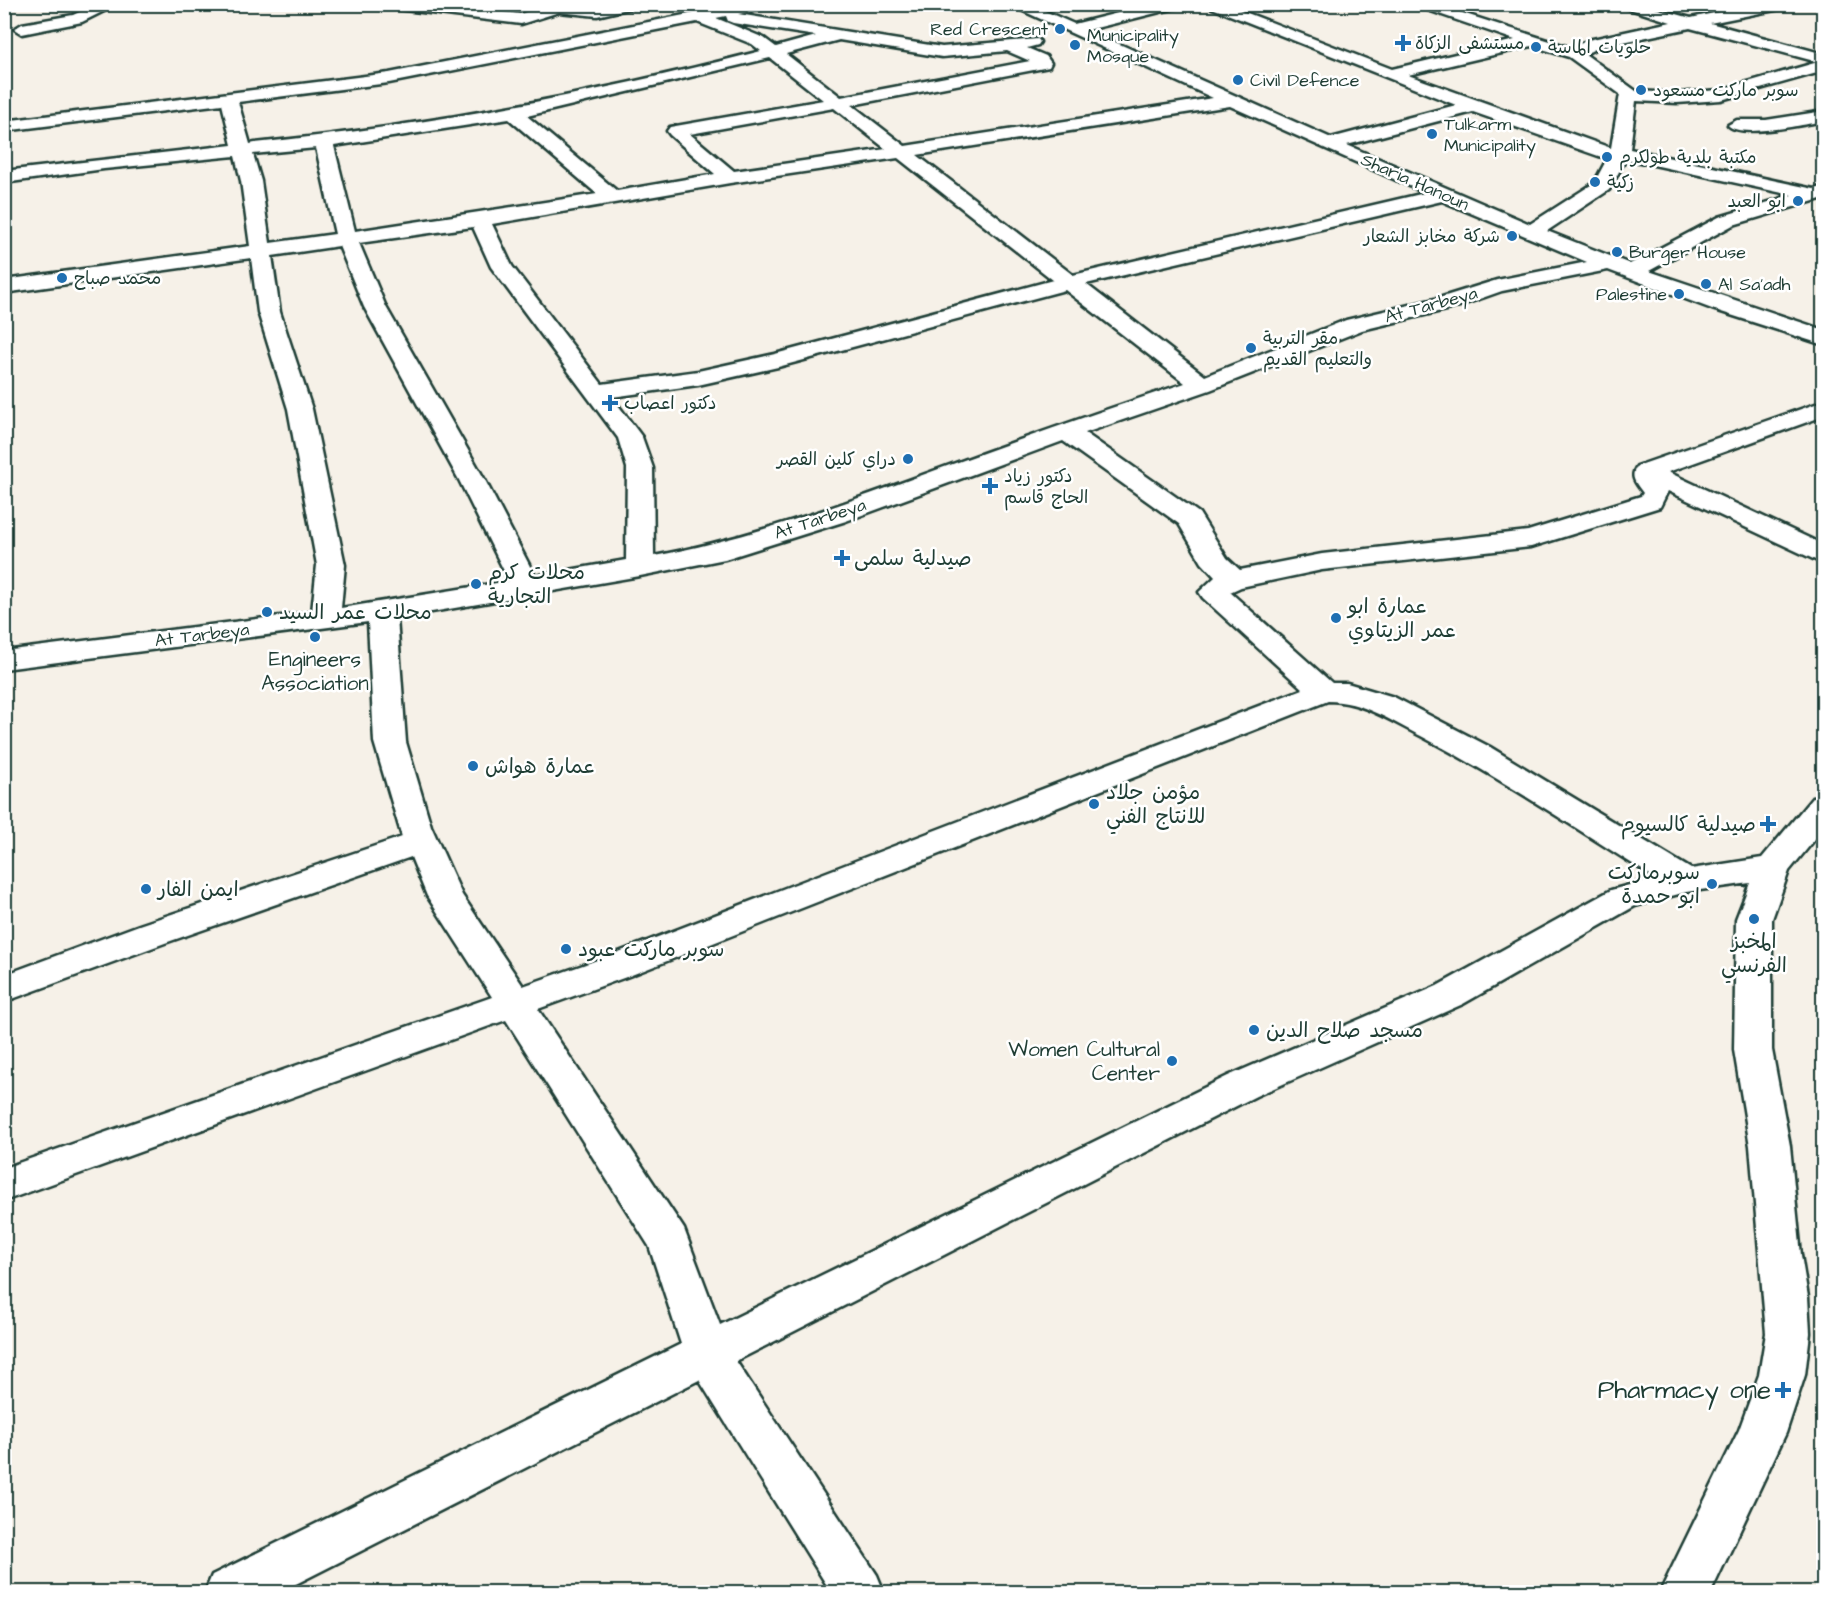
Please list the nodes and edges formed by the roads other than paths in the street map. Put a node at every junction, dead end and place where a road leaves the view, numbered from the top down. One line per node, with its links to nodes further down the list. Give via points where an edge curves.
1 (111, 4): 15 (street, via 77,19)
2 (396, 4): 13 (street)
3 (631, 4): 13 (street, via 597,11 558,7)
4 (766, 4): 12 (street)
5 (1015, 4): 16 (street, Sharia Hanoun)
6 (1174, 4): 16 (street)
7 (1209, 4): 27 (street)
8 (1417, 4): 19 (street)
9 (1622, 4): 14 (street)
10 (1780, 4): 14 (street)
11 (667, 6): 12 (street)
12 (709, 17): 18 (street); 22 (street); 25 (street)
13 (521, 19): 17 (street)
14 (1686, 24): 23 (street, via 1588,45); 24 (street)
15 (22, 30)
16 (1076, 31): 20 (street); 30 (street, Sharia Hanoun)
17 (496, 33)
18 (835, 36): 20 (street, via 942,52); 22 (street)
19 (1532, 41): 23 (street); 27 (street)
20 (1009, 46): 31 (street, via 1043,63)
21 (457, 48): 25 (street, via 438,53)
22 (773, 52): 31 (street); 33 (street, via 677,78)
23 (1575, 54): 28 (street)
24 (1824, 59)
25 (457, 66): 29 (street)
26 (1824, 66): 28 (street, via 1721,95)
27 (1390, 74): 32 (street)
28 (1630, 96): 41 (street)
29 (229, 99): 36 (street); 39 (street)
30 (1233, 100): 38 (street, Sharia Hanoun); 40 (street)
31 (837, 102): 40 (street); 43 (street, via 676,131)
32 (1474, 106): 38 (street); 41 (street)
33 (513, 113): 37 (street, via 404,132); 46 (street)
34 (1824, 117): 35 (street)
35 (1737, 125)
36 (4, 126)
37 (323, 140): 39 (street); 49 (street)
38 (1330, 144): 45 (street, Sharia Hanoun)
39 (243, 149): 42 (street); 50 (street)
40 (900, 152): 43 (street); 53 (street)
41 (1619, 154): 44 (street); 48 (street, via 1602,186)
42 (4, 177)
43 (730, 177): 46 (street)
44 (1819, 193): 52 (street, via 1726,221)
45 (1443, 195): 48 (street, Sharia Hanoun); 53 (street)
46 (615, 198): 47 (street)
47 (480, 220): 49 (street); 57 (street, via 502,267)
48 (1532, 232): 51 (street, Sharia Hanoun)
49 (347, 240): 50 (street); 64 (street, via 375,307 472,480)
50 (260, 249): 54 (street); 66 (street, via 269,312 300,409 331,565)
51 (1607, 264): 52 (street, Sharia Hanoun); 56 (street, At Tarbeya, via 1497,286 1354,325)
52 (1631, 272): 55 (street, Sharia Hanoun)
53 (1069, 282): 56 (street); 57 (street, via 778,360 698,378)
54 (4, 287)
55 (1824, 338)
56 (1202, 385): 59 (street, At Tarbeya)
57 (597, 392): 62 (street, via 630,437 636,452 641,480)
58 (1824, 408): 60 (street)
59 (1066, 431): 62 (street, At Tarbeya, via 837,515 715,553); 63 (street, via 1190,519 1216,563)
60 (1646, 471): 61 (street); 63 (street, via 1646,479 1656,493 1651,501 1531,539 1322,562)
61 (1824, 556)
62 (640, 568): 64 (street, At Tarbeya)
63 (1234, 579): 68 (street, via 1213,592)
64 (527, 588): 65 (street, At Tarbeya)
65 (382, 612): 66 (street, At Tarbeya); 70 (street, via 390,742)
66 (326, 619): 67 (street, At Tarbeya)
67 (4, 660)
68 (1324, 692): 72 (street, via 1347,692 1383,704 1479,754); 74 (street)
69 (1824, 805): 71 (street)
70 (421, 842): 73 (street); 74 (street, via 445,896)
71 (1773, 868): 72 (street); 79 (street, via 1755,919 1753,1050 1770,1146 1786,1297 1785,1357 1770,1416)
72 (1685, 881): 76 (street, via 1623,898 1450,995 1242,1086)
73 (4, 989)
74 (515, 1004): 75 (street); 76 (street, via 669,1241)
75 (4, 1185)
76 (707, 1354): 77 (street); 78 (street)
77 (230, 1593)
78 (859, 1593)
79 (1685, 1593)

